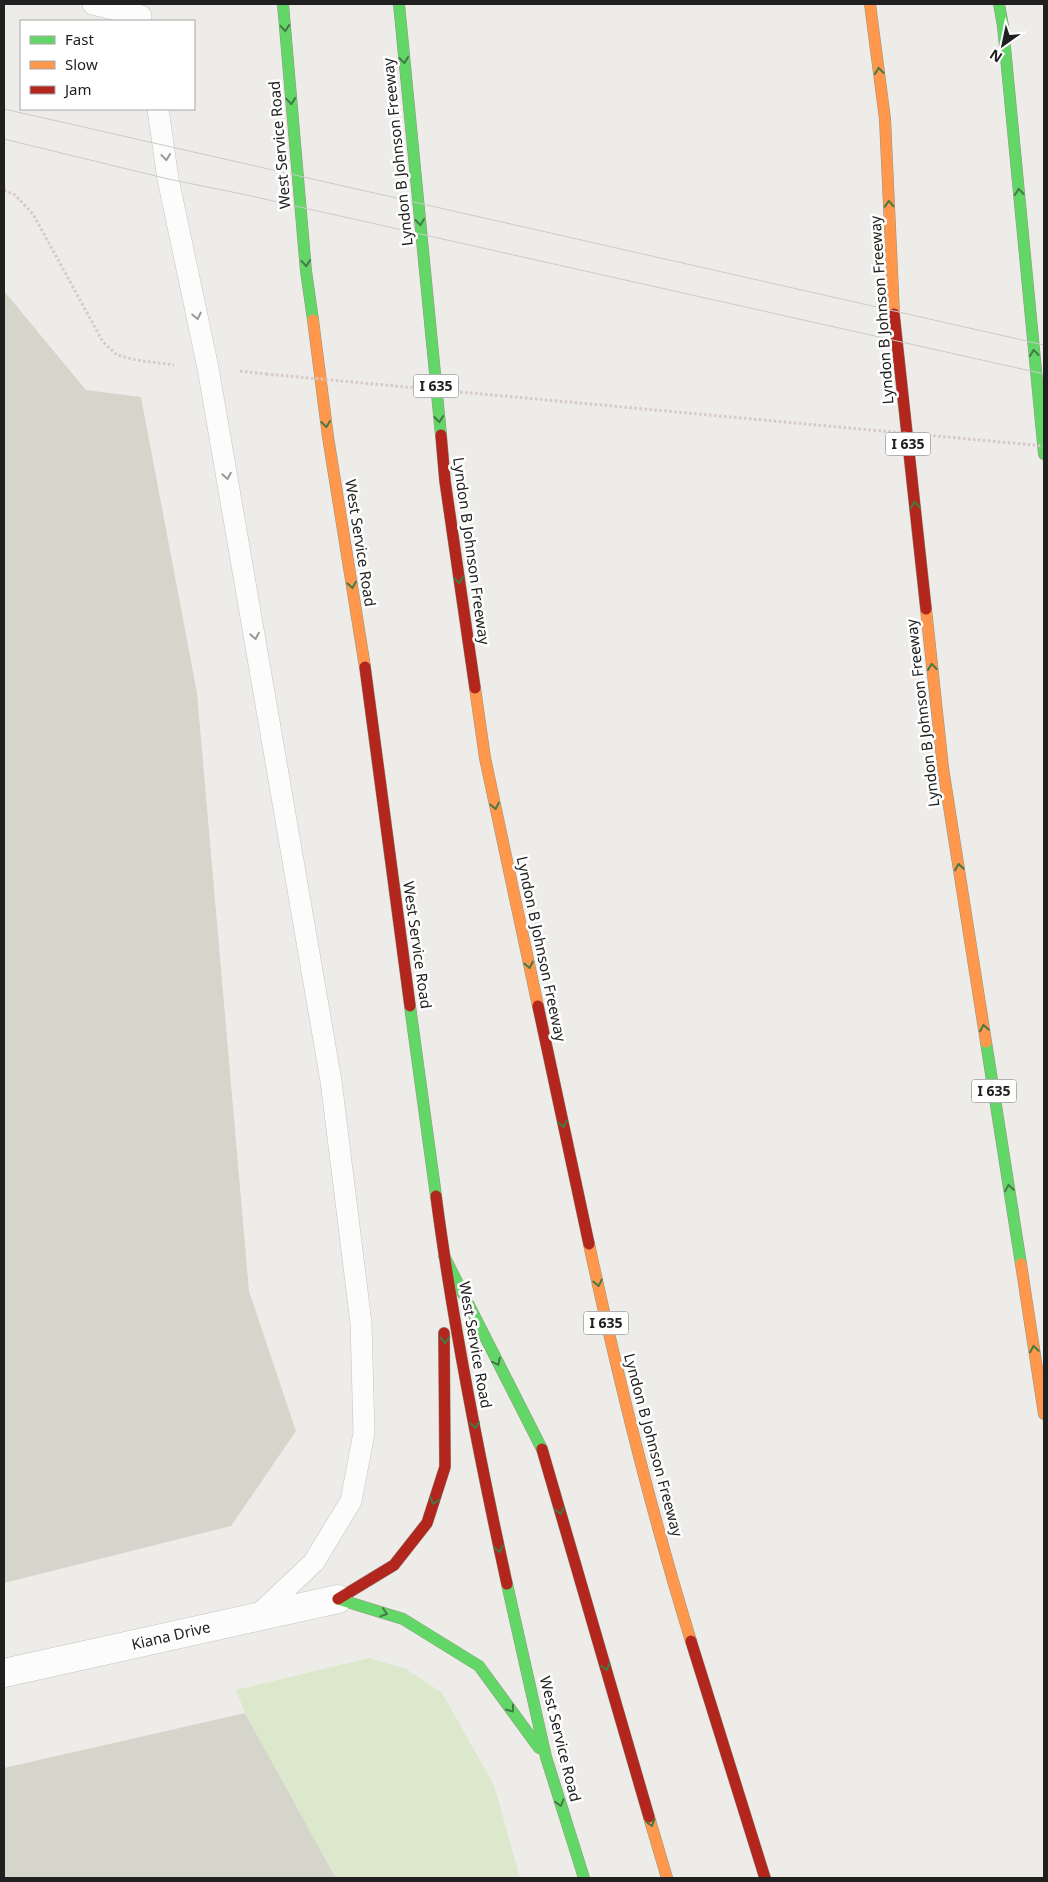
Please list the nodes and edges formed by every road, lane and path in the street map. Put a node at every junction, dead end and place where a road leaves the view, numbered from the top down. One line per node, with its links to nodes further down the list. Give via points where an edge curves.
1 (93, 4): 7 (lane)
2 (283, 4): 15 (main road, West Service Road, one-way to 15, via 306,271 328,437 360,634)
3 (399, 4): 23 (main road, Lyndon B Johnson Freeway / I 635, one-way to 23, via 445,481 485,758 613,1354 674,1586)
4 (870, 4): 16 (main road, Lyndon B Johnson Freeway / I 635, one-way to 4, via 943,768 894,312 885,119)
5 (999, 4): 8 (main road)
6 (1003, 4): 8 (main road)
7 (142, 14)
8 (1003, 26): 14 (main road, one-way to 8)
9 (158, 110): 18 (lane, one-way to 18, via 168,179 208,368 332,1081 361,1323 364,1433 351,1501 314,1562)
10 (4, 190): 11 (path, via 15,195 33,214 103,342 118,355)
11 (175, 365)
12 (241, 371): 13 (path, bridge)
13 (1044, 446)
14 (1044, 454)
15 (444, 1256): 17 (main road, one-way to 17, via 445,1467 427,1523 394,1565); 20 (main road, West Service Road, one-way to 20, via 489,1502); 22 (main road, one-way to 22, via 543,1452)
16 (1044, 1414)
17 (338, 1598): 18 (street, Kiana Drive); 20 (main road, one-way to 20, via 403,1619 479,1666)
18 (257, 1616): 19 (street, Kiana Drive)
19 (4, 1673)
20 (546, 1757): 21 (main road, West Service Road, one-way to 21)
21 (584, 1878)
22 (667, 1878)
23 (765, 1878)

